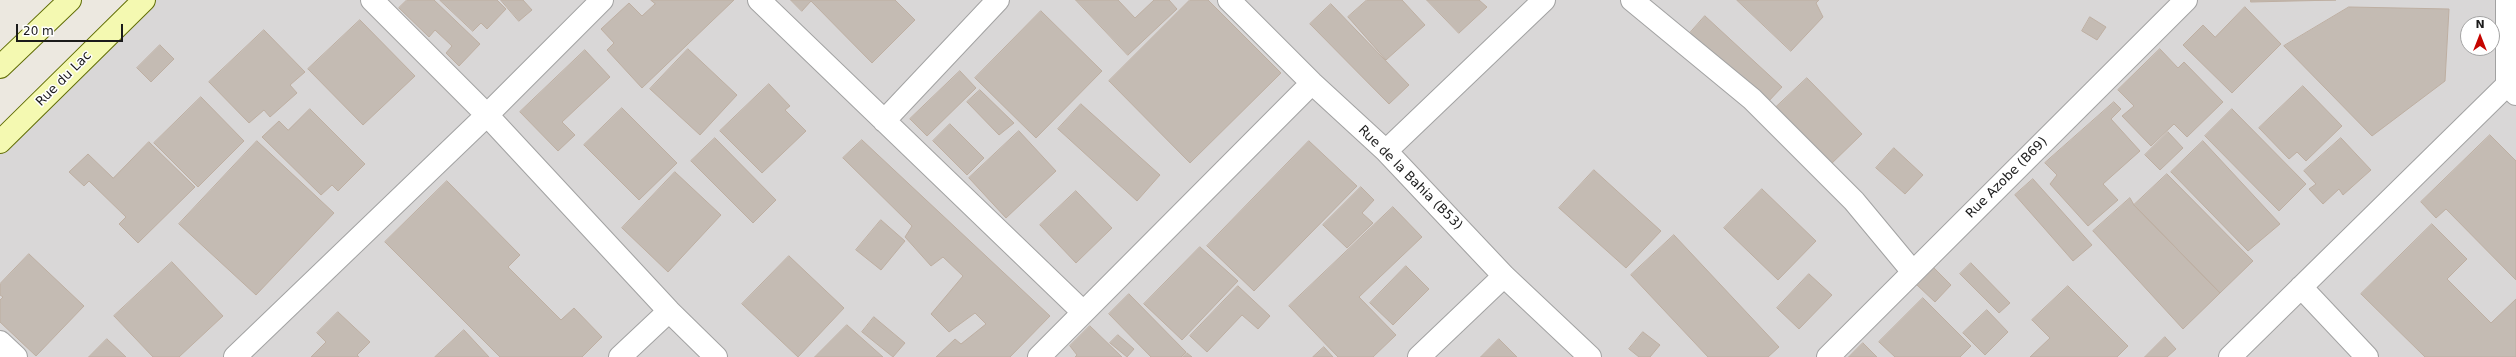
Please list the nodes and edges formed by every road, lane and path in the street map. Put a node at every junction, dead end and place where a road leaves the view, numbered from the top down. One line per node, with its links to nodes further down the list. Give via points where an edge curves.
1 (70, 0): 12 (street)
2 (144, 0): 17 (street, Rue du Lac)
3 (372, 0): 15 (street)
4 (602, 0): 15 (street)
5 (759, 0): 16 (street)
6 (998, 0): 16 (street)
7 (1229, 0): 13 (street, Rue de la Bahia (B53))
8 (1544, 0): 18 (street)
9 (1632, 0): 19 (street, via 1752,99 1854,201)
10 (2186, 0): 19 (street, Rue Azobe (B69))
11 (2507, 0): 14 (street)
12 (0, 67)
13 (1312, 83): 18 (street, Rue de la Bahia (B53)); 23 (street)
14 (2512, 90): 21 (street)
15 (487, 115): 22 (street); 26 (street)
16 (884, 121): 23 (street)
17 (0, 142)
18 (1386, 151): 20 (street, Rue de la Bahia (B53))
19 (1913, 272): 32 (street, Rue Azobe (B69))
20 (1504, 276): 30 (street); 31 (street, Rue de la Bahia (B53))
21 (2302, 287): 33 (street); 34 (street)
22 (669, 311): 27 (street); 28 (street)
23 (1083, 312): 29 (street)
24 (0, 342): 25 (street)
25 (16, 357)
26 (235, 357)
27 (620, 357)
28 (716, 357)
29 (1038, 357)
30 (1419, 357)
31 (1590, 357)
32 (1828, 357)
33 (2230, 357)
34 (2367, 357)

